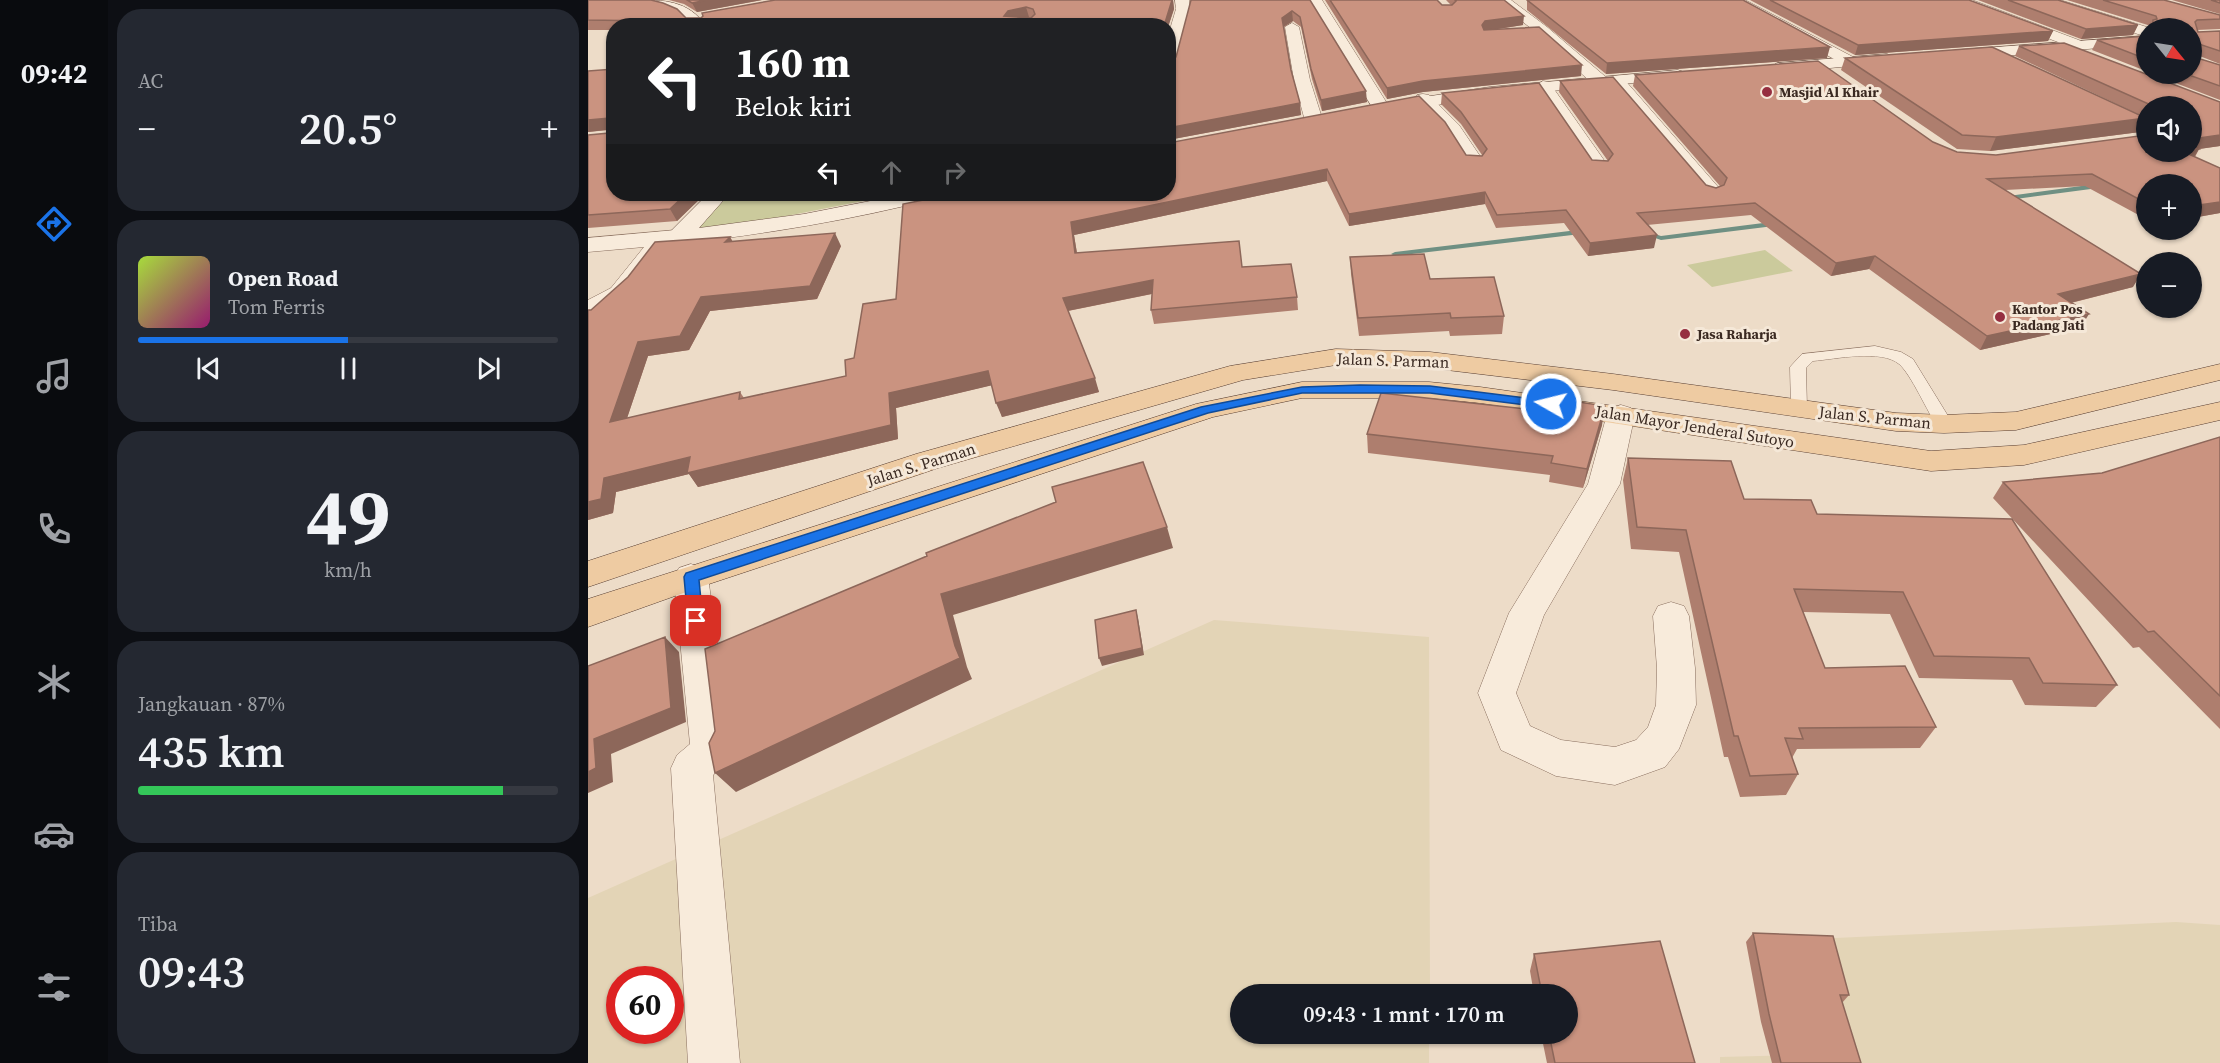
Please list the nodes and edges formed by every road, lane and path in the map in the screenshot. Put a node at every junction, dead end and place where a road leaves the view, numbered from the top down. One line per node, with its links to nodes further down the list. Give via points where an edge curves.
1 (642, 0): 7 (street)
2 (1182, 0): 15 (street)
3 (1315, 0): 32 (street)
4 (1735, 0): 22 (street)
5 (1959, 0): 17 (street)
6 (2046, 0): 14 (street)
7 (664, 1): 10 (street)
8 (1506, 2): 9 (street); 12 (street)
9 (1530, 3)
10 (696, 18)
11 (1292, 27): 34 (street, via 1302,80 1320,120)
12 (1542, 30): 13 (street); 28 (street)
13 (1521, 33)
14 (2136, 35)
15 (1176, 36)
16 (2136, 40): 17 (street)
17 (2079, 45): 18 (street)
18 (2060, 46): 19 (street); 23 (street)
19 (1989, 52): 20 (street); 25 (street)
20 (1942, 56)
21 (1907, 58): 22 (street)
22 (1849, 62): 24 (street)
23 (2102, 62)
24 (1818, 64): 26 (street); 29 (street)
25 (2020, 67)
26 (1759, 69)
27 (1695, 74): 28 (street)
28 (1609, 81): 30 (street); 37 (street)
29 (1846, 84)
30 (1544, 86): 31 (street); 36 (street)
31 (1423, 99): 32 (street); 35 (street, via 1453,129)
32 (1381, 108): 33 (street)
33 (1359, 112)
34 (1297, 124)
35 (1474, 162)
36 (1599, 167)
37 (1712, 192)
38 (711, 201): 40 (street)
39 (898, 201): 40 (street, via 755,229)
40 (670, 237): 41 (street); 42 (street, via 620,293)
41 (588, 245)
42 (588, 310)
43 (2220, 372): 47 (main road, Jalan S. Parman, via 2016,421)
44 (1799, 409): 47 (main road, Jalan S. Parman); 47 (lane, via 1798,367 1808,357 1875,351 1907,362); 48 (main road, Jalan S. Parman, via 1430,360 1336,357 1240,372 927,460)
45 (2220, 411): 46 (main road, Jalan Mayor Jenderal Sutoyo, via 2024,455 1931,461)
46 (1621, 414): 49 (main road, Jalan Mayor Jenderal Sutoyo, via 1430,390 1360,388 1293,392 1206,410); 51 (street, via 1604,484 1527,613 1497,693 1515,738 1556,758 1615,766 1650,754 1665,737 1676,705)
47 (1944, 424)
48 (588, 574)
49 (691, 577): 50 (main road, Jalan Mayor Jenderal Sutoyo); 52 (street, via 711,751 692,768)
50 (588, 613)
51 (1671, 616)
52 (714, 1063)

